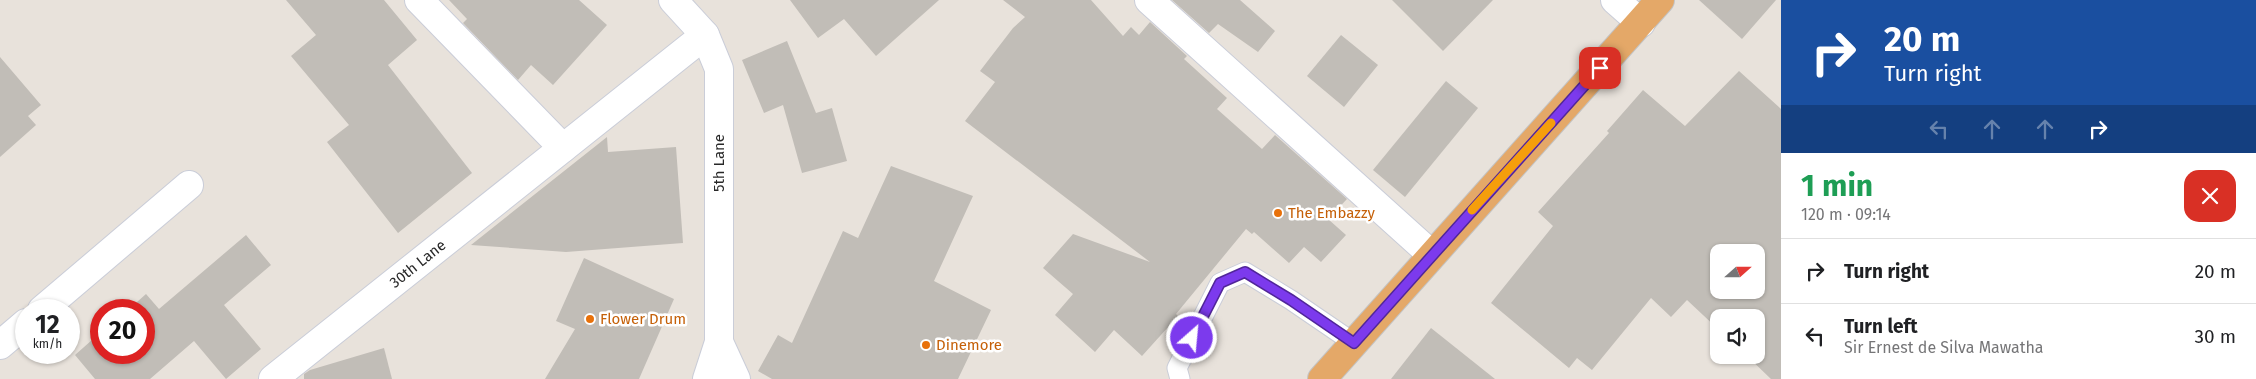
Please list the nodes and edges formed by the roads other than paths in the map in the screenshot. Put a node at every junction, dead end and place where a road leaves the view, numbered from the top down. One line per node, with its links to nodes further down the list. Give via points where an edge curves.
1 (419, 0): 8 (street)
2 (673, 0): 7 (street, 5th Lane)
3 (1149, 0): 10 (street)
4 (1615, 0): 6 (street)
5 (1660, 0): 6 (highway)
6 (1641, 23): 10 (highway)
7 (705, 35): 8 (street, 30th Lane); 13 (street, 5th Lane, via 719,69)
8 (563, 148): 16 (street, 30th Lane)
9 (189, 185): 11 (street)
10 (1432, 255): 14 (highway)
11 (55, 299)
12 (15, 332): 15 (street)
13 (719, 342): 17 (street, 5th Lane); 18 (street, 5th Lane)
14 (1354, 343): 19 (lane, via 1245,272 1220,283 1177,368); 20 (highway)
15 (0, 345)
16 (273, 379)
17 (708, 379)
18 (736, 379)
19 (1180, 379)
20 (1322, 379)

